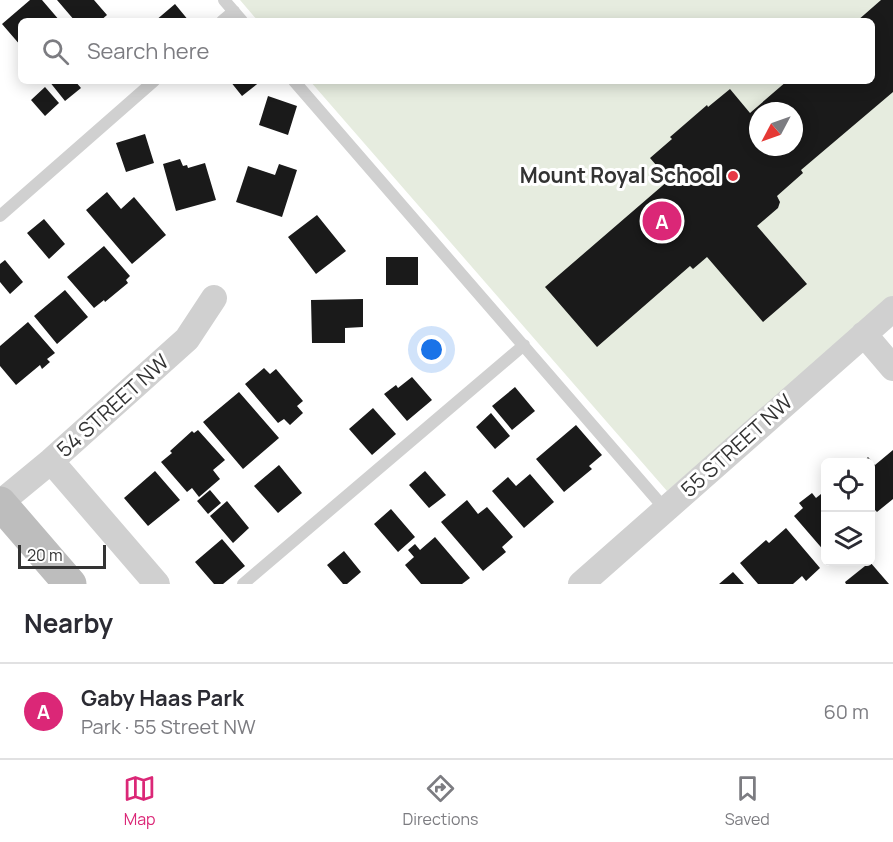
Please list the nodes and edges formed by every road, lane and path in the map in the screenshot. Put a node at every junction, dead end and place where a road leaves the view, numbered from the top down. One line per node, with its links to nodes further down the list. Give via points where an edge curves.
1 (224, 0): 2 (lane)
2 (234, 11): 3 (lane); 4 (lane)
3 (226, 18)
4 (240, 18)
5 (151, 84): 7 (lane)
6 (297, 84): 11 (lane)
7 (0, 216)
8 (214, 298): 13 (street, 54 STREET NW, via 187,339)
9 (893, 309): 10 (street, 55 STREET NW)
10 (864, 334): 12 (street); 15 (street, 55 STREET NW)
11 (524, 345): 15 (lane); 18 (lane)
12 (893, 368)
13 (51, 461): 14 (street, 54 STREET NW); 17 (street)
14 (0, 503): 16 (main road)
15 (665, 509): 19 (street, 55 STREET NW)
16 (70, 584)
17 (157, 584)
18 (243, 584)
19 (581, 584)

